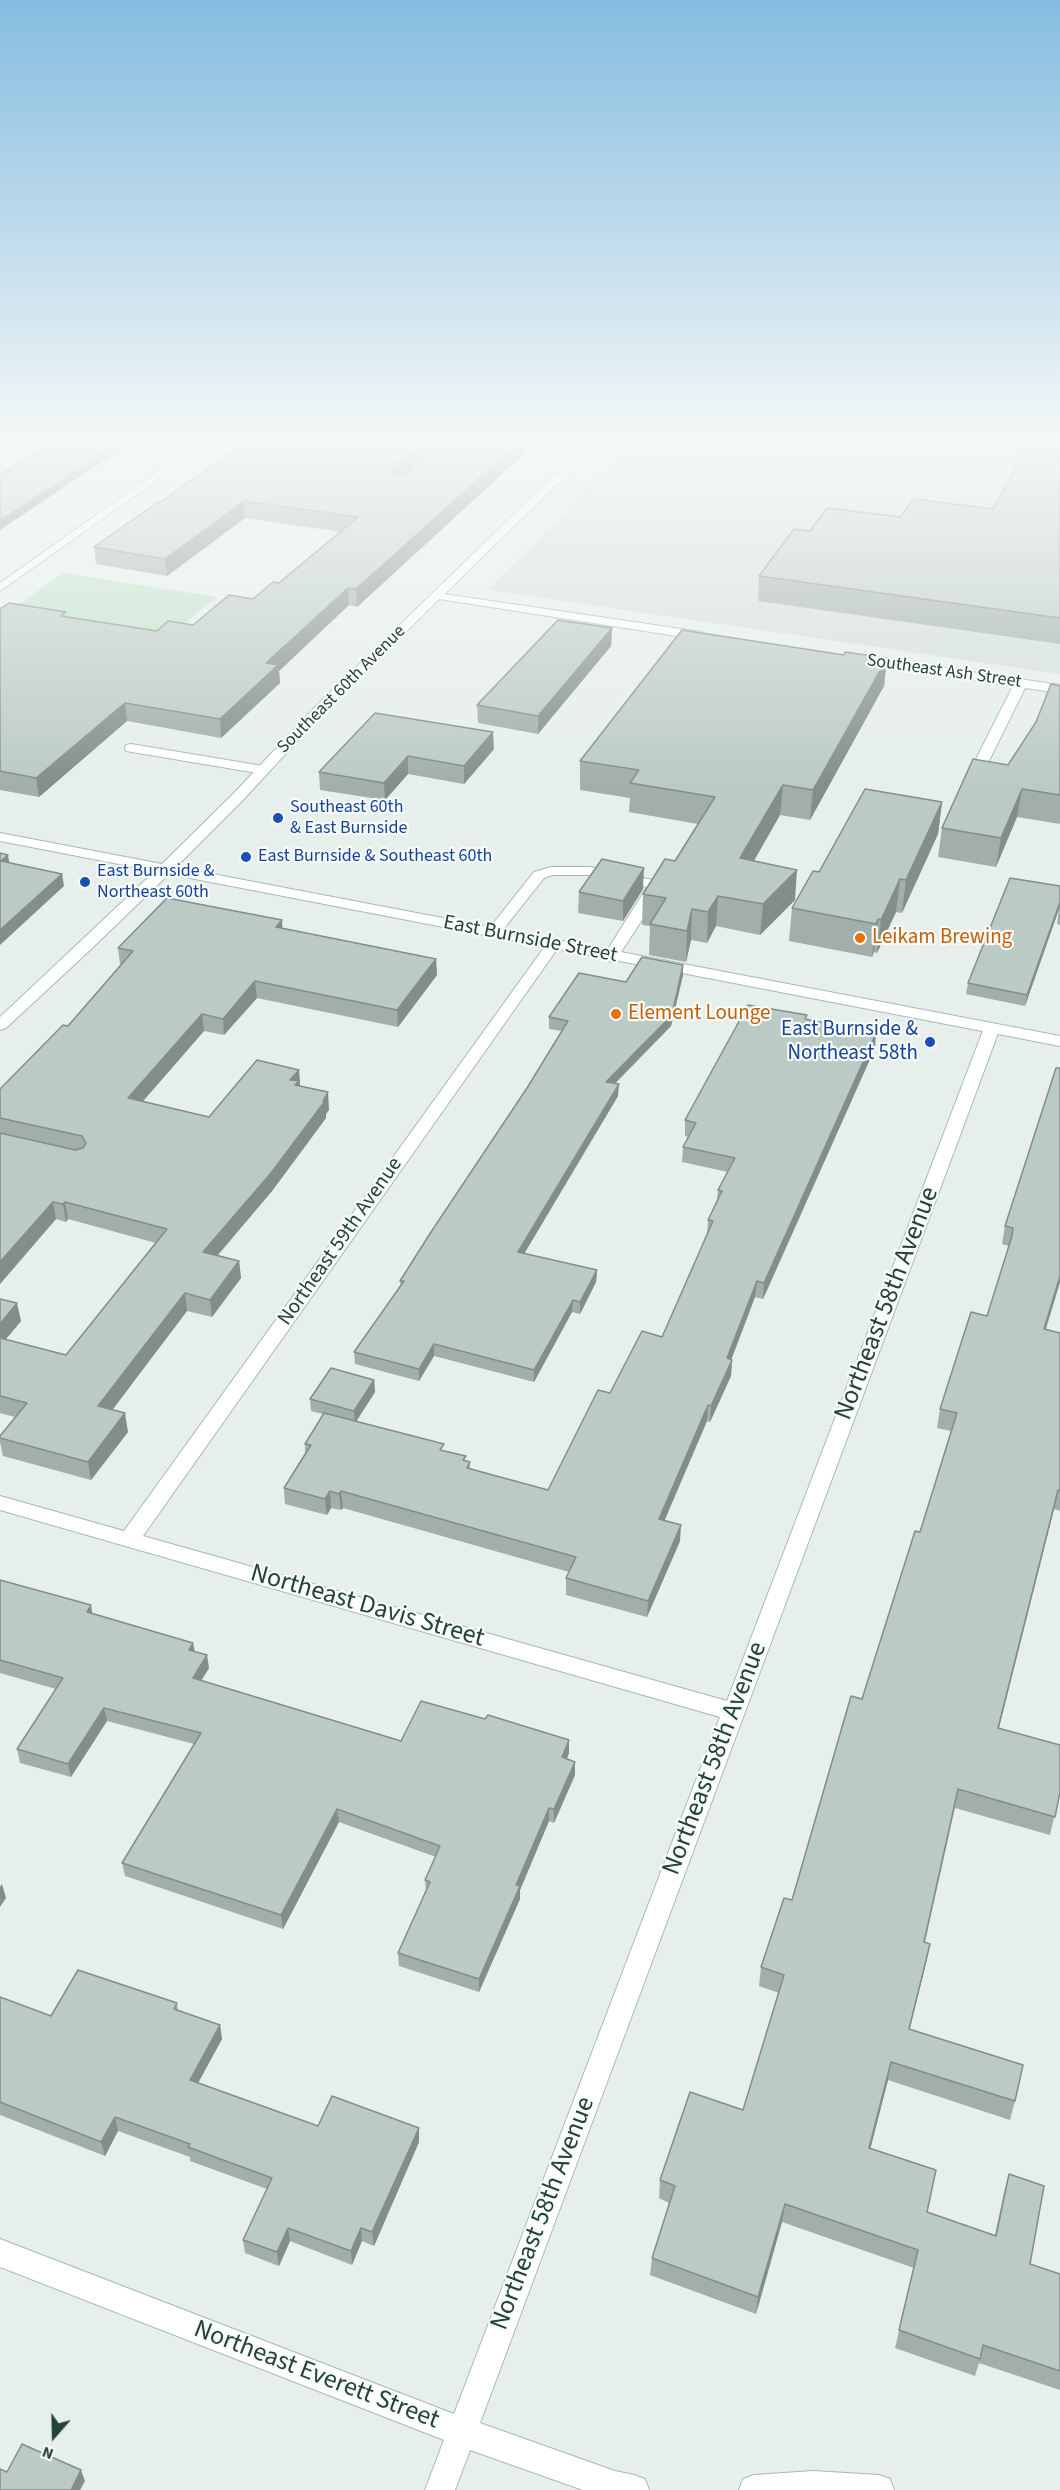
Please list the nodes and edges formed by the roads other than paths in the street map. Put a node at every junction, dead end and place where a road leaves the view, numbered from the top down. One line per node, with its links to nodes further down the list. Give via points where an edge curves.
1 (48, 554): 3 (street)
2 (480, 554): 4 (street, Southeast 60th Avenue)
3 (0, 588)
4 (437, 596): 5 (street); 11 (street, Southeast 60th Avenue)
5 (717, 638)
6 (846, 657): 7 (street, Southeast Ash Street)
7 (1022, 683): 8 (street, Southeast Ash Street); 10 (street)
8 (1060, 689)
9 (131, 747): 11 (street)
10 (980, 765)
11 (263, 770): 13 (street, Southeast 60th Avenue)
12 (0, 837): 13 (street, East Burnside Street)
13 (165, 868): 14 (street, East Burnside Street); 17 (street, Southeast 60th Avenue)
14 (493, 933): 15 (street, East Burnside Street); 16 (street, via 539,875 551,871 590,871 652,884 656,889)
15 (553, 945): 16 (street, East Burnside Street); 21 (street, Northeast 59th Avenue)
16 (611, 957): 18 (street, East Burnside Street)
17 (0, 1025)
18 (992, 1028): 19 (street, East Burnside Street); 22 (street, Northeast 58th Avenue)
19 (1060, 1041)
20 (0, 1503): 21 (street, Northeast Davis Street)
21 (129, 1539): 22 (street, Northeast Davis Street)
22 (734, 1712): 24 (street, Northeast 58th Avenue)
23 (0, 2253): 24 (street, Northeast Everett Street)
24 (462, 2432): 25 (street, Northeast 58th Avenue); 26 (street, Northeast Everett Street)
25 (440, 2490)
26 (634, 2490)
27 (754, 2490): 28 (street, via 813,2486)
28 (879, 2490)

